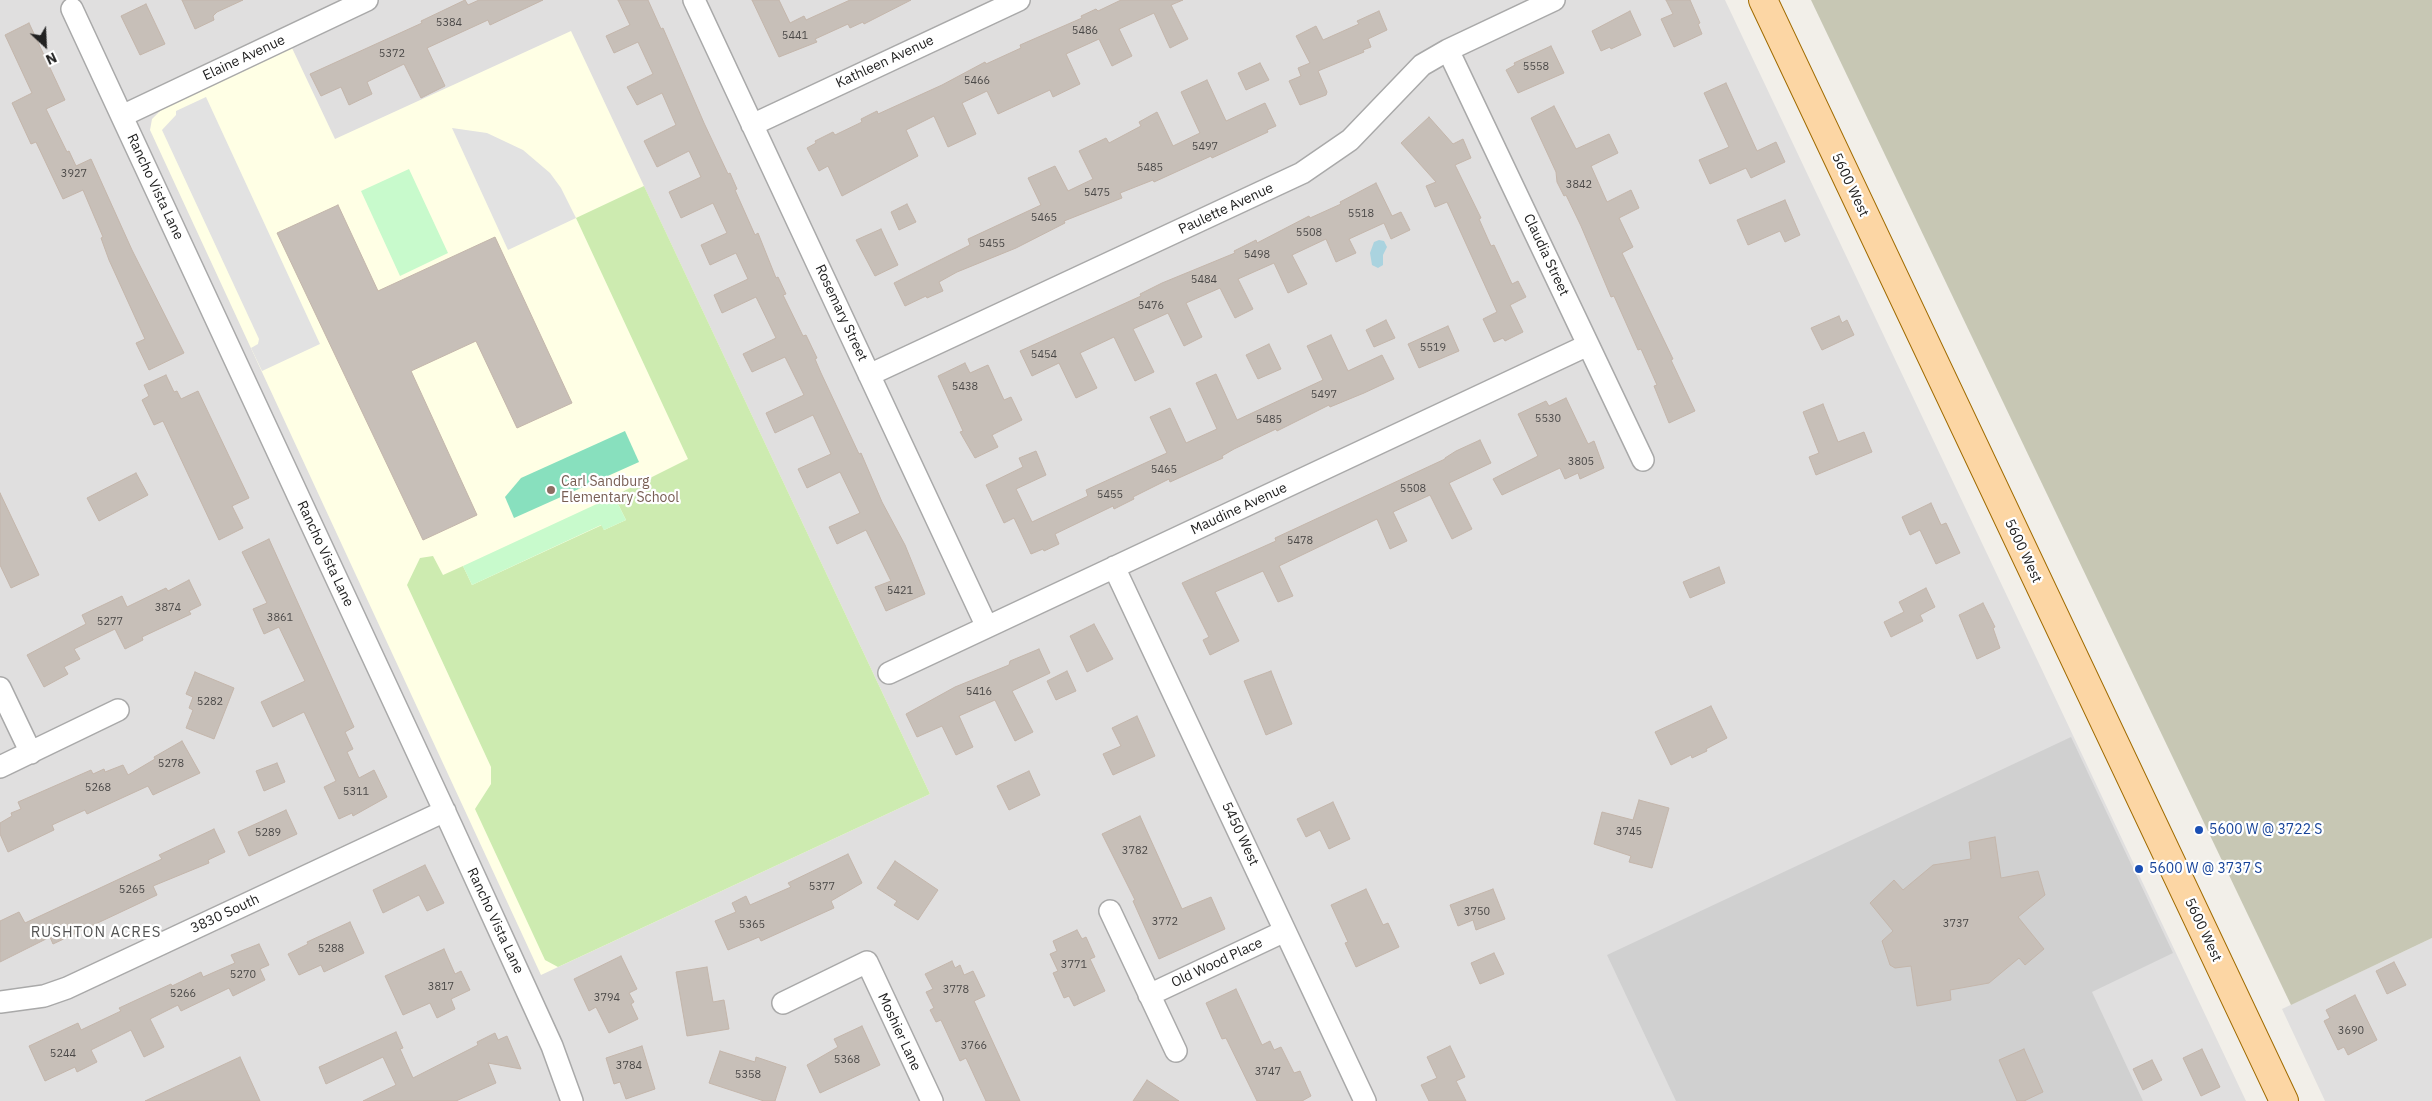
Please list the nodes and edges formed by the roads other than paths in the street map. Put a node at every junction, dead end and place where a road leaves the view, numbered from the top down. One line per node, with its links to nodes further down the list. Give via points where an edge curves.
1 (367, 0): 8 (street, Elaine Avenue)
2 (694, 0): 9 (street, Rosemary Street)
3 (1019, 0): 9 (street, Kathleen Avenue)
4 (1554, 0): 7 (street, Paulette Avenue)
5 (1763, 0): 30 (main road, 5600 West)
6 (72, 9): 8 (street, Rancho Vista Lane)
7 (1448, 50): 10 (street, Claudia Street); 11 (street, Paulette Avenue, via 1414,72 1350,140 1308,169)
8 (122, 116): 20 (street, Rancho Vista Lane)
9 (752, 125): 11 (street, Rosemary Street)
10 (1588, 345): 12 (street, Claudia Street); 13 (street, Maudine Avenue)
11 (870, 375): 14 (street, Rosemary Street)
12 (1643, 460)
13 (1114, 567): 14 (street, Maudine Avenue); 22 (street, 5450 West)
14 (987, 627): 15 (street, Maudine Avenue)
15 (889, 673)
16 (0, 688): 18 (street)
17 (118, 710): 18 (street)
18 (31, 753): 19 (street)
19 (0, 767)
20 (445, 811): 24 (street, 3830 South, via 67,988 44,996); 27 (street, Rancho Vista Lane, via 546,1033)
21 (1110, 911): 23 (street)
22 (1285, 931): 23 (street, Old Wood Place); 29 (street, 5450 West)
23 (1149, 995): 26 (street)
24 (0, 1002)
25 (783, 1003): 28 (street, Moshier Lane, via 866,962)
26 (1176, 1051)
27 (572, 1101)
28 (932, 1101)
29 (1365, 1101)
30 (2284, 1101)

